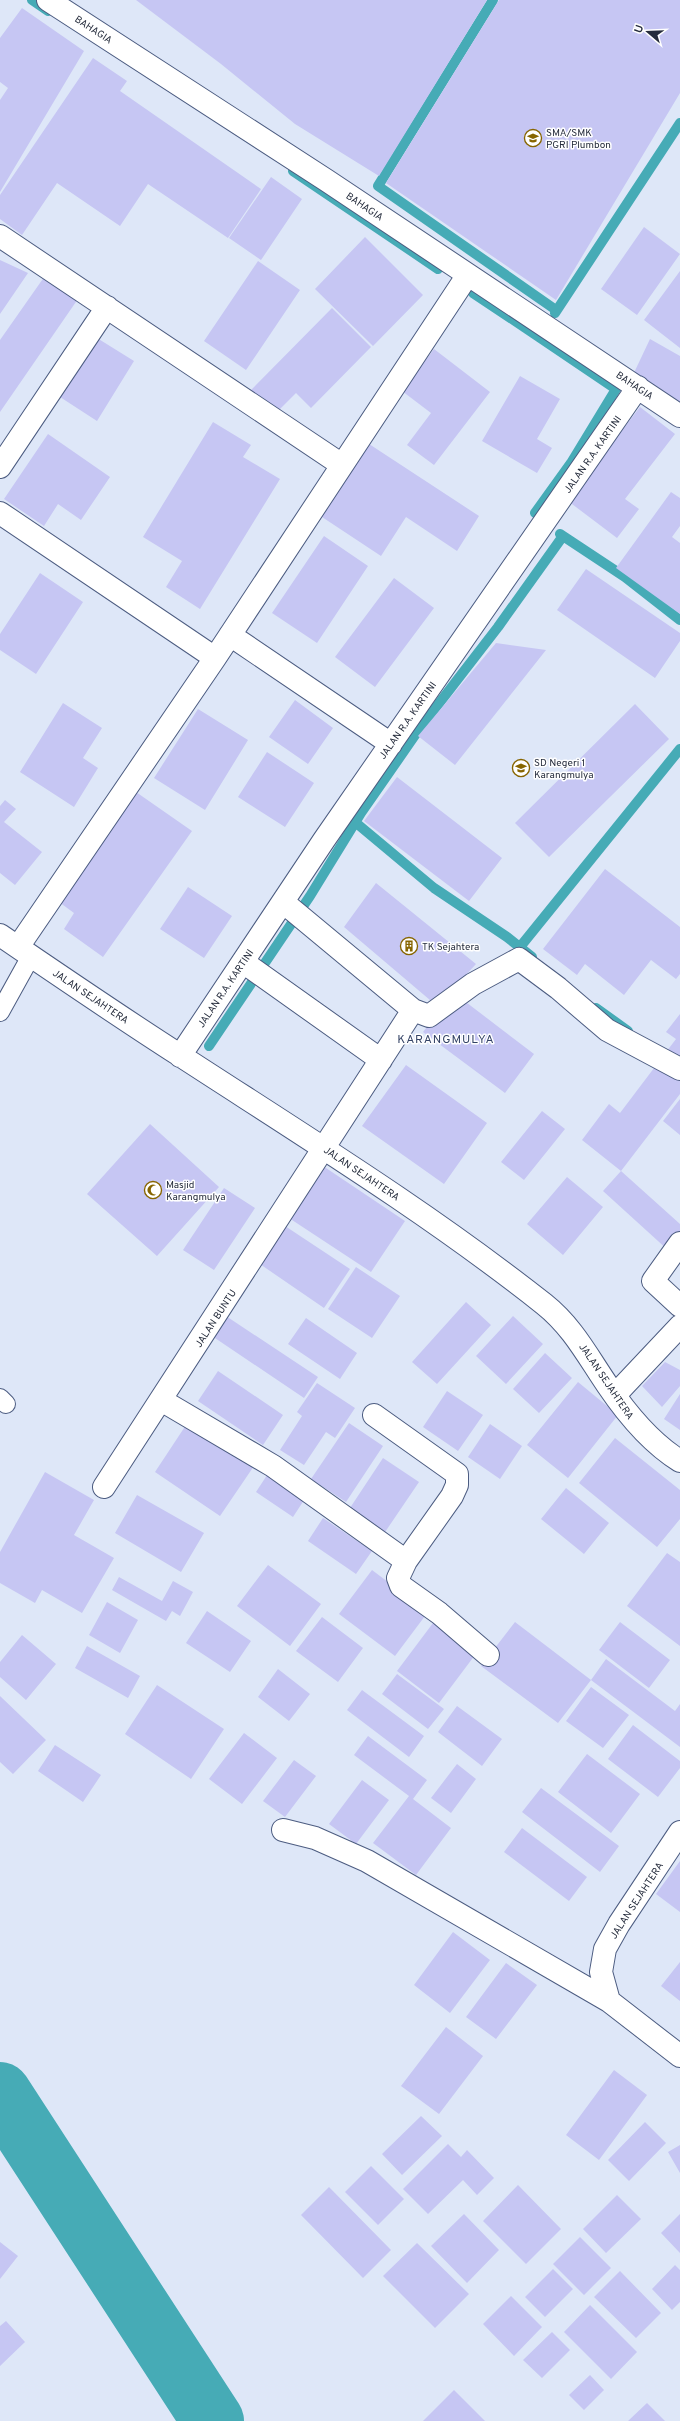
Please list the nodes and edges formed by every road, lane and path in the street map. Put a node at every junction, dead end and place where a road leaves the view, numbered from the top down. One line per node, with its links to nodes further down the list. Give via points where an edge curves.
1 (48, 0): 3 (street, BAHAGIA, via 326,180)
2 (0, 236): 4 (street)
3 (467, 276): 5 (street, BAHAGIA); 7 (street)
4 (107, 307): 7 (street); 8 (street)
5 (638, 388): 6 (street, BAHAGIA); 12 (street, JALAN R.A. KARTINI)
6 (680, 416)
7 (342, 466): 10 (street)
8 (0, 467)
9 (0, 512): 11 (street)
10 (230, 635): 11 (street); 12 (street)
11 (215, 658): 15 (street)
12 (390, 744): 13 (street, JALAN R.A. KARTINI)
13 (284, 903): 16 (street, JALAN R.A. KARTINI); 17 (street)
14 (0, 935): 15 (street, JALAN SEJAHTERA)
15 (25, 952): 18 (lane); 19 (street, JALAN SEJAHTERA)
16 (244, 963): 19 (street, JALAN R.A. KARTINI); 20 (street)
17 (413, 1010): 20 (street, JALAN BUNTU); 21 (street, via 429,1016 473,984 520,959 607,1030)
18 (0, 1012)
19 (180, 1056): 22 (street, JALAN SEJAHTERA)
20 (381, 1060): 22 (street, JALAN BUNTU)
21 (680, 1069)
22 (325, 1148): 26 (street, JALAN SEJAHTERA, via 408,1204 546,1306 576,1336); 27 (street, JALAN BUNTU)
23 (680, 1243): 24 (street, via 653,1281)
24 (680, 1306)
25 (680, 1326): 26 (street)
26 (615, 1395): 29 (street, JALAN SEJAHTERA, via 636,1424)
27 (161, 1400): 30 (street, JALAN BUNTU); 31 (street, via 273,1466)
28 (374, 1414): 31 (street, via 457,1474 457,1485 452,1496)
29 (680, 1461)
30 (104, 1487)
31 (406, 1560): 32 (street, via 398,1578 401,1586 440,1614)
32 (488, 1655)
33 (283, 1830): 35 (street, via 315,1838 367,1861)
34 (680, 1832): 35 (street, JALAN SEJAHTERA, via 605,1949 601,1972)
35 (609, 2001): 36 (street)
36 (680, 2056)

